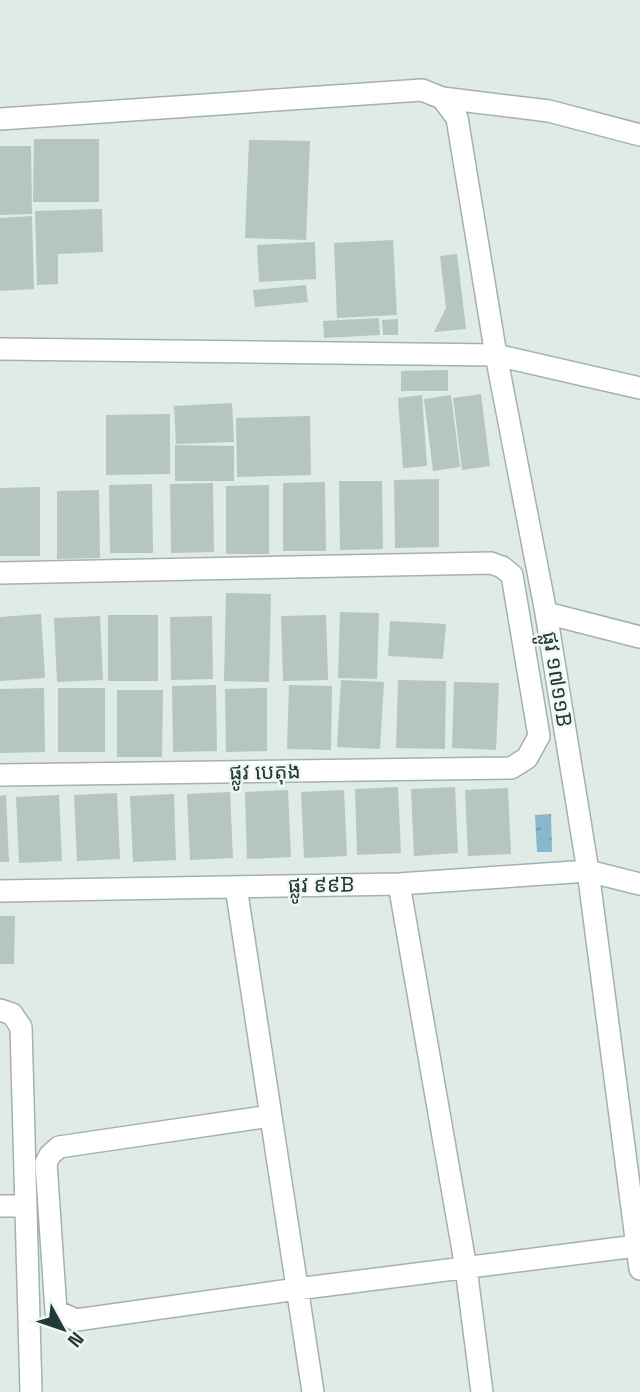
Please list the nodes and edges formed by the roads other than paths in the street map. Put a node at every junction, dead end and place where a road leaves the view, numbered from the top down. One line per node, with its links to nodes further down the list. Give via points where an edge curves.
1 (442, 98): 2 (street, via 422,90); 3 (street, via 549,111); 5 (street, ផ្លូវ ១៧១១B, via 457,118)
2 (0, 120)
3 (640, 135)
4 (0, 349): 5 (street)
5 (496, 355): 6 (street); 8 (street, ផ្លូវ ១៧១១B)
6 (640, 388)
7 (0, 573): 10 (street, ផ្លូវ បេតុង, via 491,563 512,575 539,736 527,758 510,768)
8 (546, 613): 9 (street); 11 (street, ផ្លូវ ១៧១១B)
9 (640, 637)
10 (0, 775)
11 (588, 871): 12 (street, ផ្លូវ ៩៩B); 13 (street, ផ្លូវ ៩៩B); 18 (street, ផ្លូវ ១៧១១B)
12 (399, 884): 14 (street, ផ្លូវ ៩៩B); 22 (street)
13 (640, 884)
14 (236, 887): 15 (street, ផ្លូវ ៩៩B); 17 (street)
15 (0, 891)
16 (0, 1010): 20 (street, via 12,1014 21,1027)
17 (271, 1116): 24 (street); 24 (street, via 59,1147 50,1155 46,1163 56,1311 76,1320)
18 (633, 1169): 21 (street, ផ្លូវ ១៧១១B)
19 (0, 1206): 20 (street)
20 (24, 1206): 25 (street)
21 (636, 1246): 22 (street); 23 (street, ផ្លូវ ១៧១១B)
22 (466, 1268): 24 (street); 27 (street)
23 (640, 1269)
24 (297, 1289): 26 (street)
25 (31, 1392)
26 (313, 1392)
27 (482, 1392)

